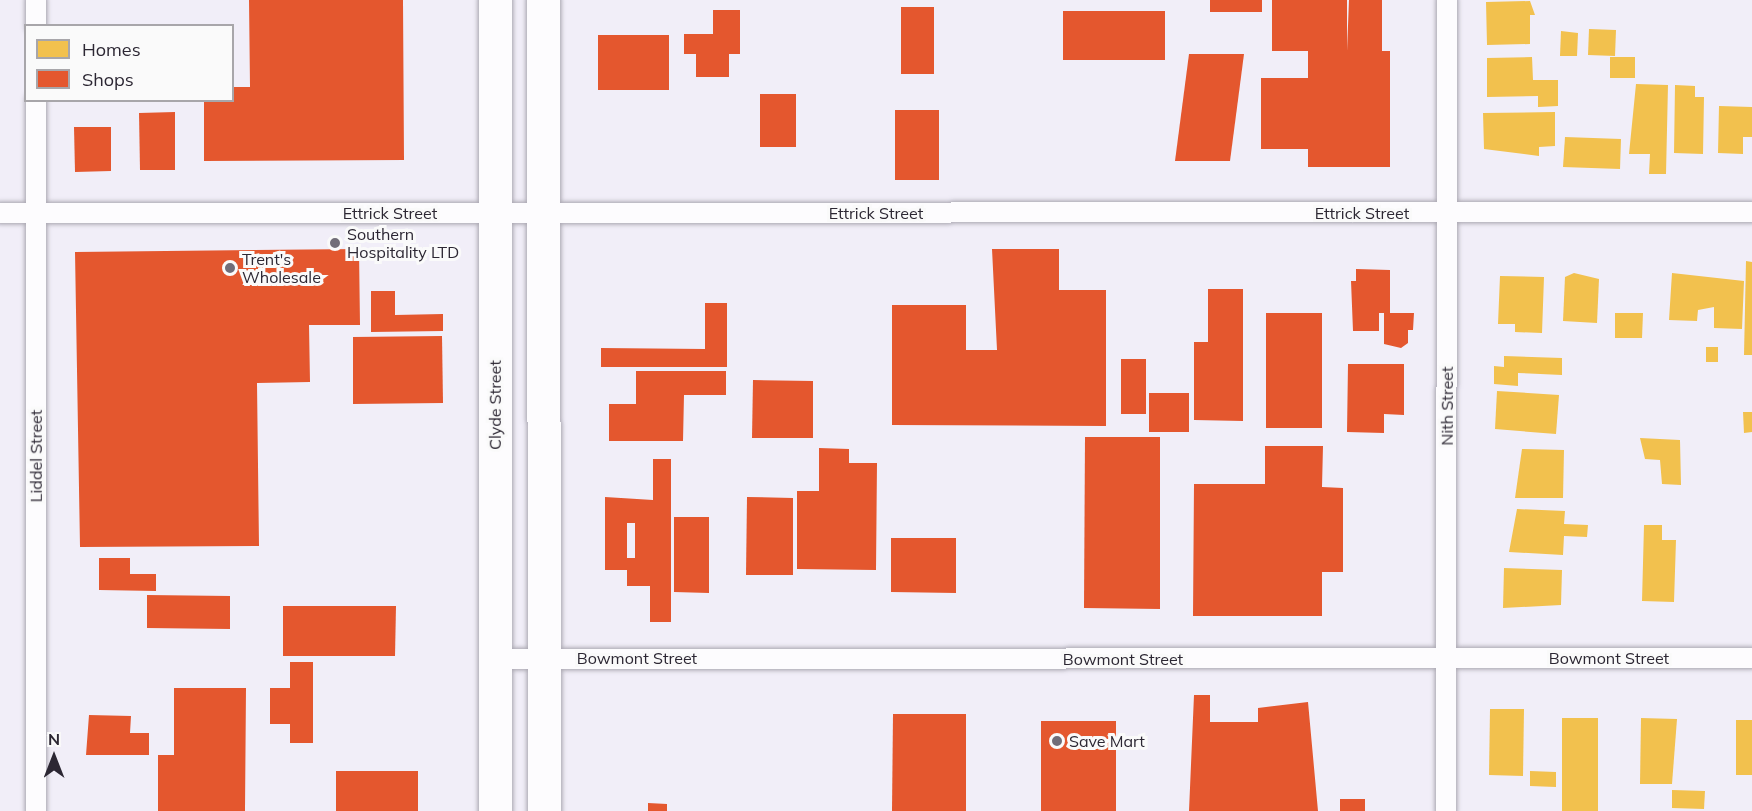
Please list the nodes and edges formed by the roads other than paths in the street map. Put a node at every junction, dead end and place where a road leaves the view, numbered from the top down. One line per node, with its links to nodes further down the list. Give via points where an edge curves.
1 (36, 0): 5 (street)
2 (495, 0): 9 (highway, Clyde Street)
3 (543, 0): 10 (highway)
4 (1447, 0): 11 (street, Nith Street)
5 (36, 24)
6 (36, 102): 12 (street, Liddel Street)
7 (1752, 212): 11 (street, Ettrick Street)
8 (0, 213): 12 (street, Ettrick Street)
9 (494, 213): 10 (street, Ettrick Street); 12 (street, Ettrick Street); 14 (highway, Clyde Street)
10 (543, 213): 11 (street, Ettrick Street); 15 (highway)
11 (1447, 213): 16 (street, Nith Street)
12 (36, 214): 17 (street, Liddel Street)
13 (1752, 658): 16 (street, Bowmont Street)
14 (495, 659): 15 (street, Bowmont Street); 18 (highway, Clyde Street)
15 (544, 659): 16 (street, Bowmont Street); 19 (highway)
16 (1446, 659): 20 (street, Nith Street)
17 (36, 811)
18 (495, 811)
19 (544, 811)
20 (1446, 811)

